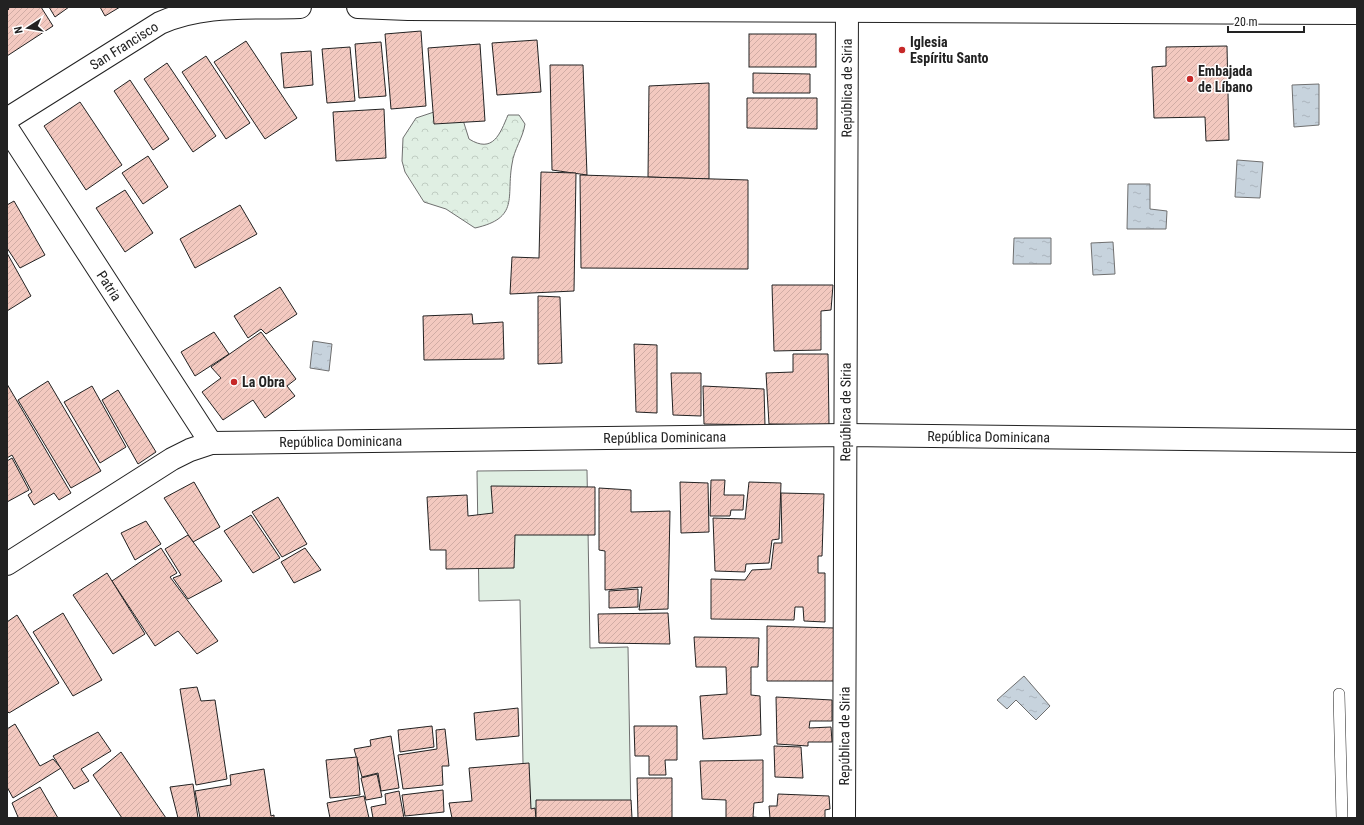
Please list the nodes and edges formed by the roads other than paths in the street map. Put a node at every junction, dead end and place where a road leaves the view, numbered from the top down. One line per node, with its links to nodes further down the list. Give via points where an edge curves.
1 (300, 7): 3 (street, San Francisco)
2 (358, 7): 4 (street)
3 (272, 8): 7 (street, San Francisco, via 200,10 177,15 160,23)
4 (408, 8): 5 (street)
5 (847, 9): 6 (street); 9 (street, República de Siria)
6 (1357, 13)
7 (7, 119)
8 (7, 128): 11 (street, Patria)
9 (846, 435): 10 (street, República Dominicana); 11 (street, República Dominicana); 14 (street, República de Siria)
10 (1357, 442)
11 (211, 443): 12 (street, República Dominicana, via 172,459)
12 (7, 564)
13 (1339, 694): 15 (lane)
14 (844, 818)
15 (1342, 818)

